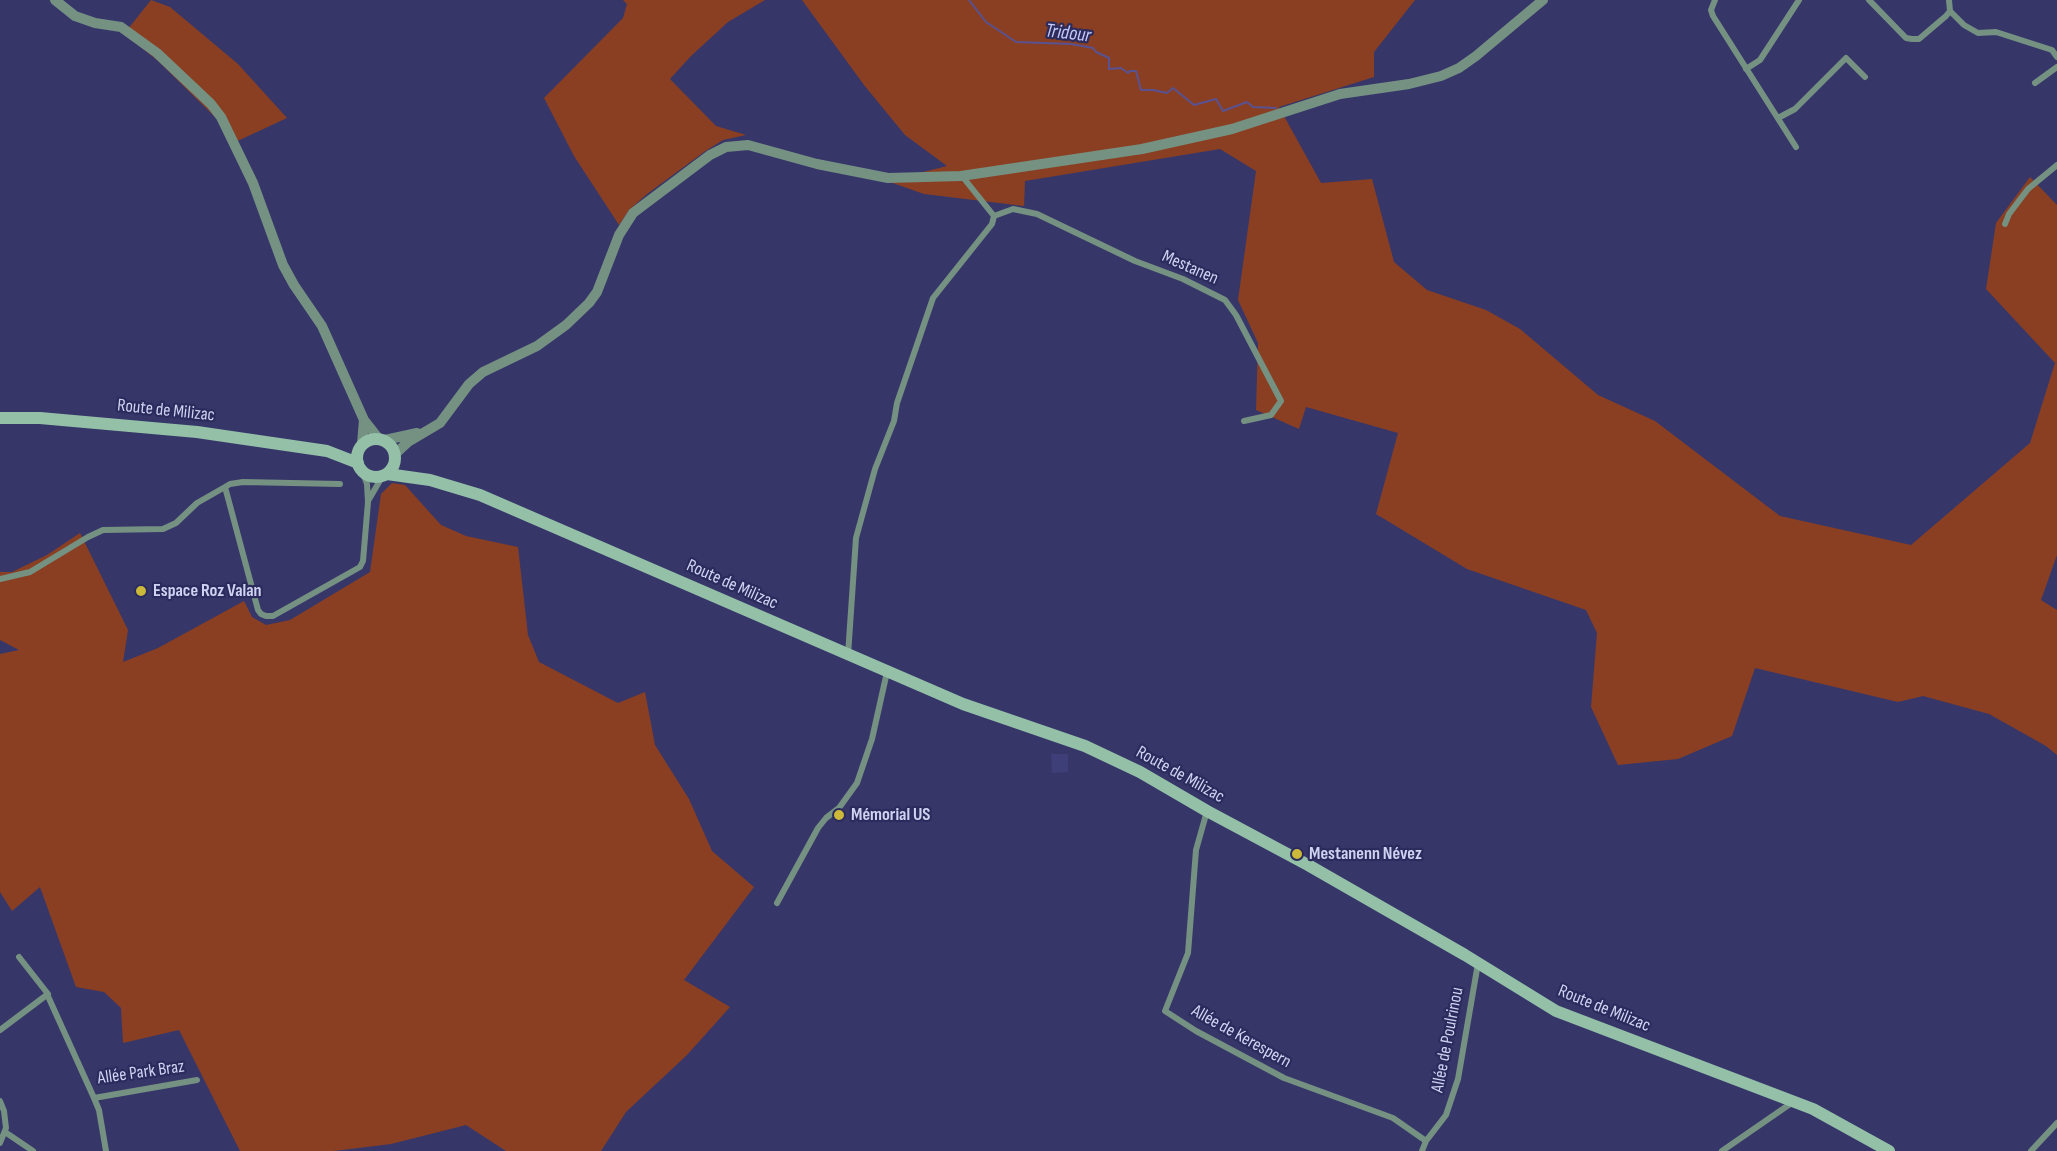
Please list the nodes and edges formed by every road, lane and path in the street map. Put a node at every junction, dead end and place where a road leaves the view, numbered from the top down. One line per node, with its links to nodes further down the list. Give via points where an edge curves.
1 (55, 0): 20 (street, via 75,16 121,27 158,53 221,117 253,183 283,265 322,326)
2 (1543, 0): 16 (street, via 1476,56 1441,76 1340,94 1232,129 1142,149)
3 (1715, 0): 10 (street, via 1713,16)
4 (1798, 0): 10 (street, via 1760,60)
5 (1869, 0): 7 (street, via 1906,38 1912,39 1919,39)
6 (1948, 0): 7 (street)
7 (1950, 11): 8 (street, via 1978,33 1996,32 2052,50)
8 (2057, 57)
9 (2057, 67): 12 (street)
10 (1746, 69): 13 (street)
11 (1865, 77): 13 (street, via 1846,58 1795,109)
12 (2035, 83)
13 (1778, 118): 14 (street)
14 (1796, 147)
15 (2057, 165): 18 (street, via 2028,189)
16 (961, 176): 17 (street); 22 (street, via 888,178 748,145 726,147 633,213 619,236 597,292 566,325 537,346 483,372 440,423)
17 (994, 216): 21 (street, Mestanen, via 1013,209 1037,214 1225,300 1281,401 1271,415); 34 (street, via 992,224 933,298 897,402 856,538)
18 (2005, 224)
19 (0, 418): 25 (main road, Route de Milizac, via 139,425)
20 (364, 420): 23 (street); 24 (street)
21 (1244, 421)
22 (429, 430): 23 (street); 26 (street, via 408,442)
23 (382, 440): 24 (main road, via 372,439); 26 (main road)
24 (361, 446): 25 (main road, Route de Milizac); 27 (main road, via 357,454)
25 (327, 451): 27 (main road, Route de Milizac)
26 (396, 456): 28 (main road, via 395,466); 29 (main road, Route de Milizac, via 407,468)
27 (360, 468): 28 (main road, via 372,477); 32 (street, via 367,484)
28 (385, 475): 29 (main road, Route de Milizac); 32 (street)
29 (430, 480): 34 (main road, Route de Milizac, via 480,495)
30 (340, 484): 31 (street, via 243,482)
31 (225, 487): 32 (street, via 258,610 266,616 273,616 360,567); 33 (street, via 163,529 103,530 30,572)
32 (368, 502)
33 (0, 579)
34 (848, 656): 35 (main road, Route de Milizac)
35 (887, 672): 36 (main road, Route de Milizac, via 963,704 1084,746 1140,772); 37 (street, via 872,739 857,783 818,828)
36 (1207, 811): 39 (main road, Route de Milizac); 48 (street, Allée de Kerespern, via 1196,850 1188,953 1165,1011 1284,1078 1393,1118)
37 (777, 903)
38 (19, 957): 40 (street, Allée Park Braz)
39 (1480, 964): 45 (main road, Route de Milizac, via 1556,1011); 48 (street, Allée de Poulrinou, via 1458,1079 1446,1115)
40 (47, 994): 41 (street); 43 (street, Allée Park Braz)
41 (0, 1030)
42 (197, 1080): 43 (street, Allée Park Braz)
43 (94, 1098): 51 (street)
44 (0, 1101): 47 (street)
45 (1793, 1102): 53 (street); 54 (main road, Route de Milizac)
46 (2057, 1123): 55 (street)
47 (5, 1132): 49 (street); 50 (street)
48 (1426, 1141): 52 (street, Allée de Poulrinou)
49 (0, 1143)
50 (33, 1151)
51 (106, 1151)
52 (1422, 1151)
53 (1722, 1151)
54 (1889, 1151)
55 (2031, 1151)

